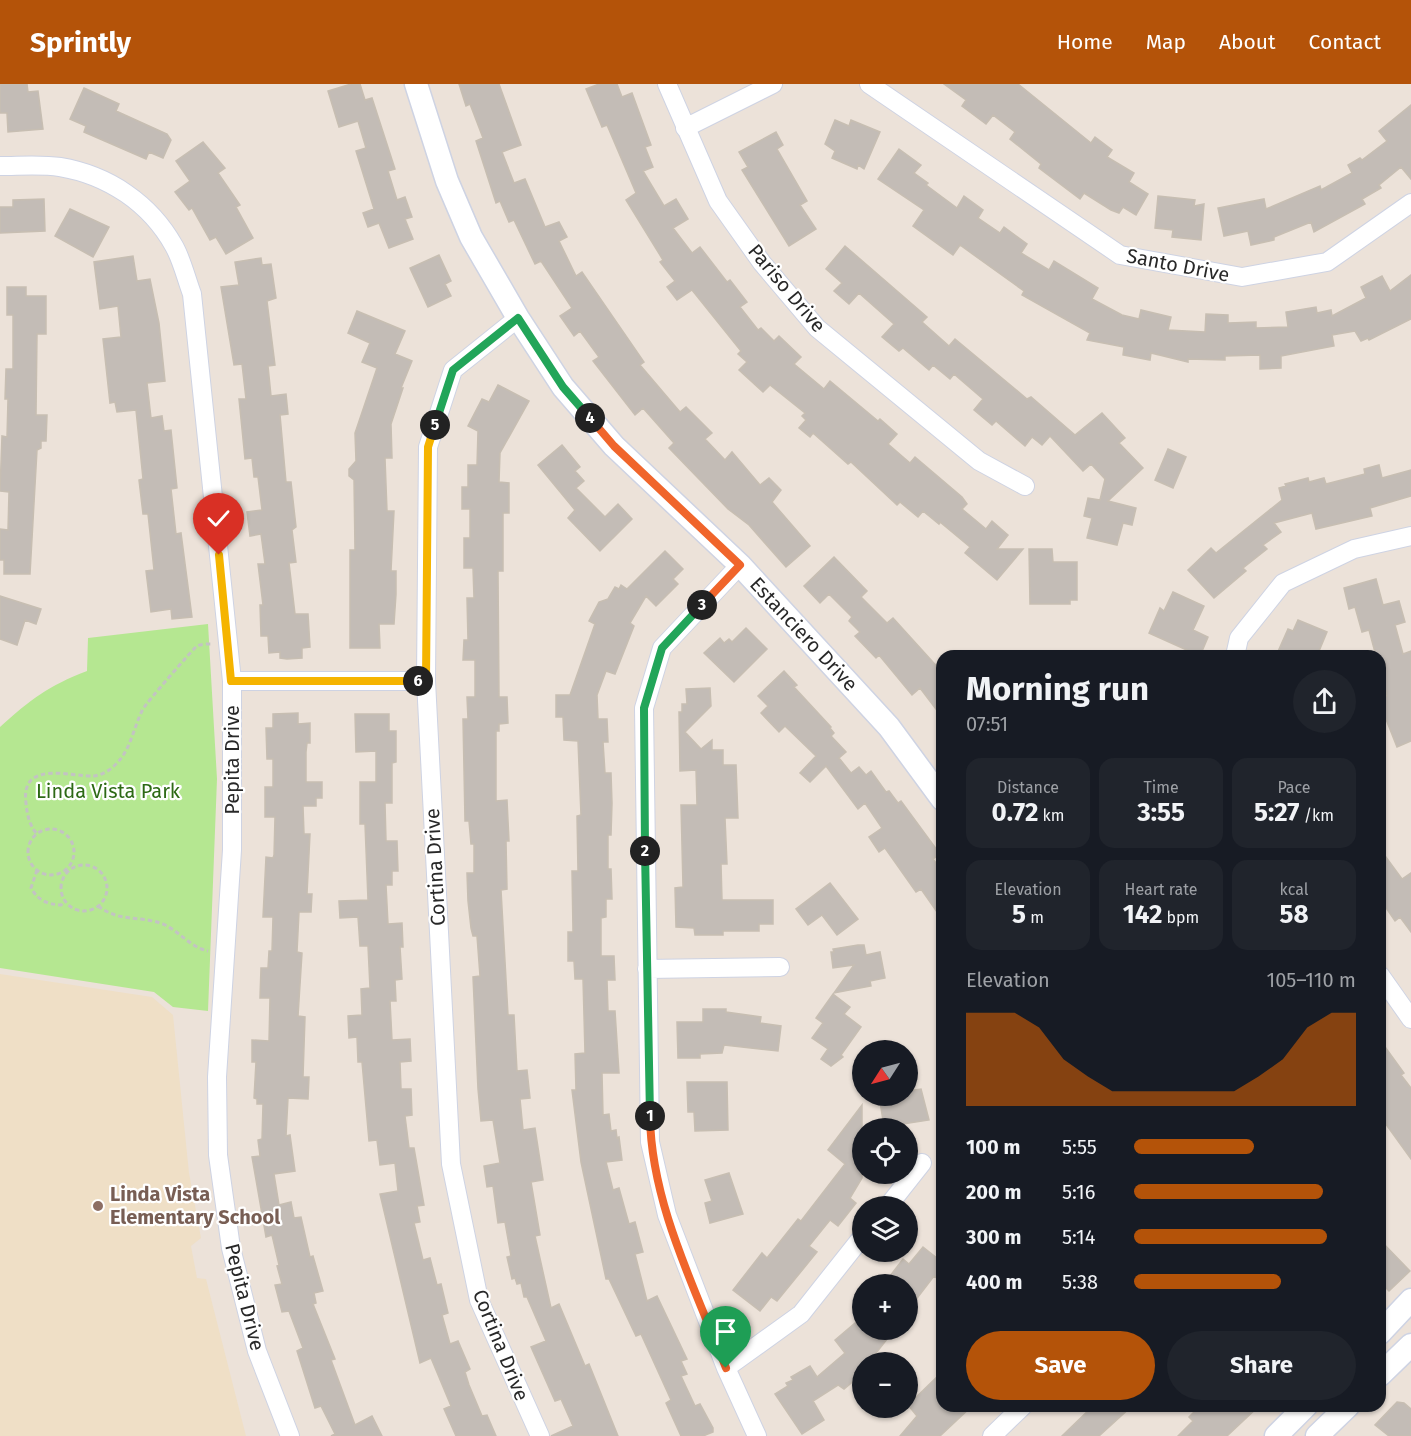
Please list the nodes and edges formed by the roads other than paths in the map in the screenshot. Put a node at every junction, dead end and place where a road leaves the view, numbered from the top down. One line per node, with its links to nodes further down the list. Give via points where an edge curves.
1 (416, 84): 8 (street, Estanciero Drive, via 447,181 471,237)
2 (667, 84): 5 (street, Pariso Drive)
3 (773, 84): 5 (street)
4 (869, 84): 7 (street, Santo Drive, via 1120,255 1242,276 1327,262)
5 (685, 128): 9 (street, Pariso Drive, via 718,201 762,263 817,328 979,461)
6 (0, 166): 13 (street, Pepita Drive, via 59,166 95,175 124,190 149,213 174,246 192,294)
7 (1411, 203)
8 (518, 318): 11 (street, Estanciero Drive, via 563,387 614,446); 14 (street, Cortina Drive, via 453,370 428,447)
9 (1025, 486)
10 (1411, 536): 12 (street, via 1354,549 1283,583 1239,638)
11 (740, 565): 15 (street, Estanciero Drive, via 889,727); 17 (street, via 662,648 644,708)
12 (1236, 650)
13 (231, 681): 14 (street); 32 (street, Pepita Drive, via 232,850 217,1077 218,1155 231,1248 256,1351)
14 (426, 681): 33 (street, Cortina Drive, via 451,1164 479,1300)
15 (936, 791)
16 (780, 967): 17 (street)
17 (647, 969): 27 (street, via 650,1142 667,1215)
18 (1386, 984): 19 (street)
19 (1411, 1019)
20 (922, 1163): 21 (street)
21 (896, 1196)
22 (852, 1250): 27 (street, via 801,1314)
23 (1411, 1300): 24 (street)
24 (1386, 1327)
25 (1411, 1345): 26 (street)
26 (1386, 1361)
27 (726, 1368): 34 (street)
28 (1017, 1412): 35 (street)
29 (1300, 1412): 36 (street)
30 (1342, 1412): 31 (street)
31 (1319, 1435)
32 (290, 1436)
33 (540, 1436)
34 (757, 1436)
35 (992, 1436)
36 (1275, 1436)

